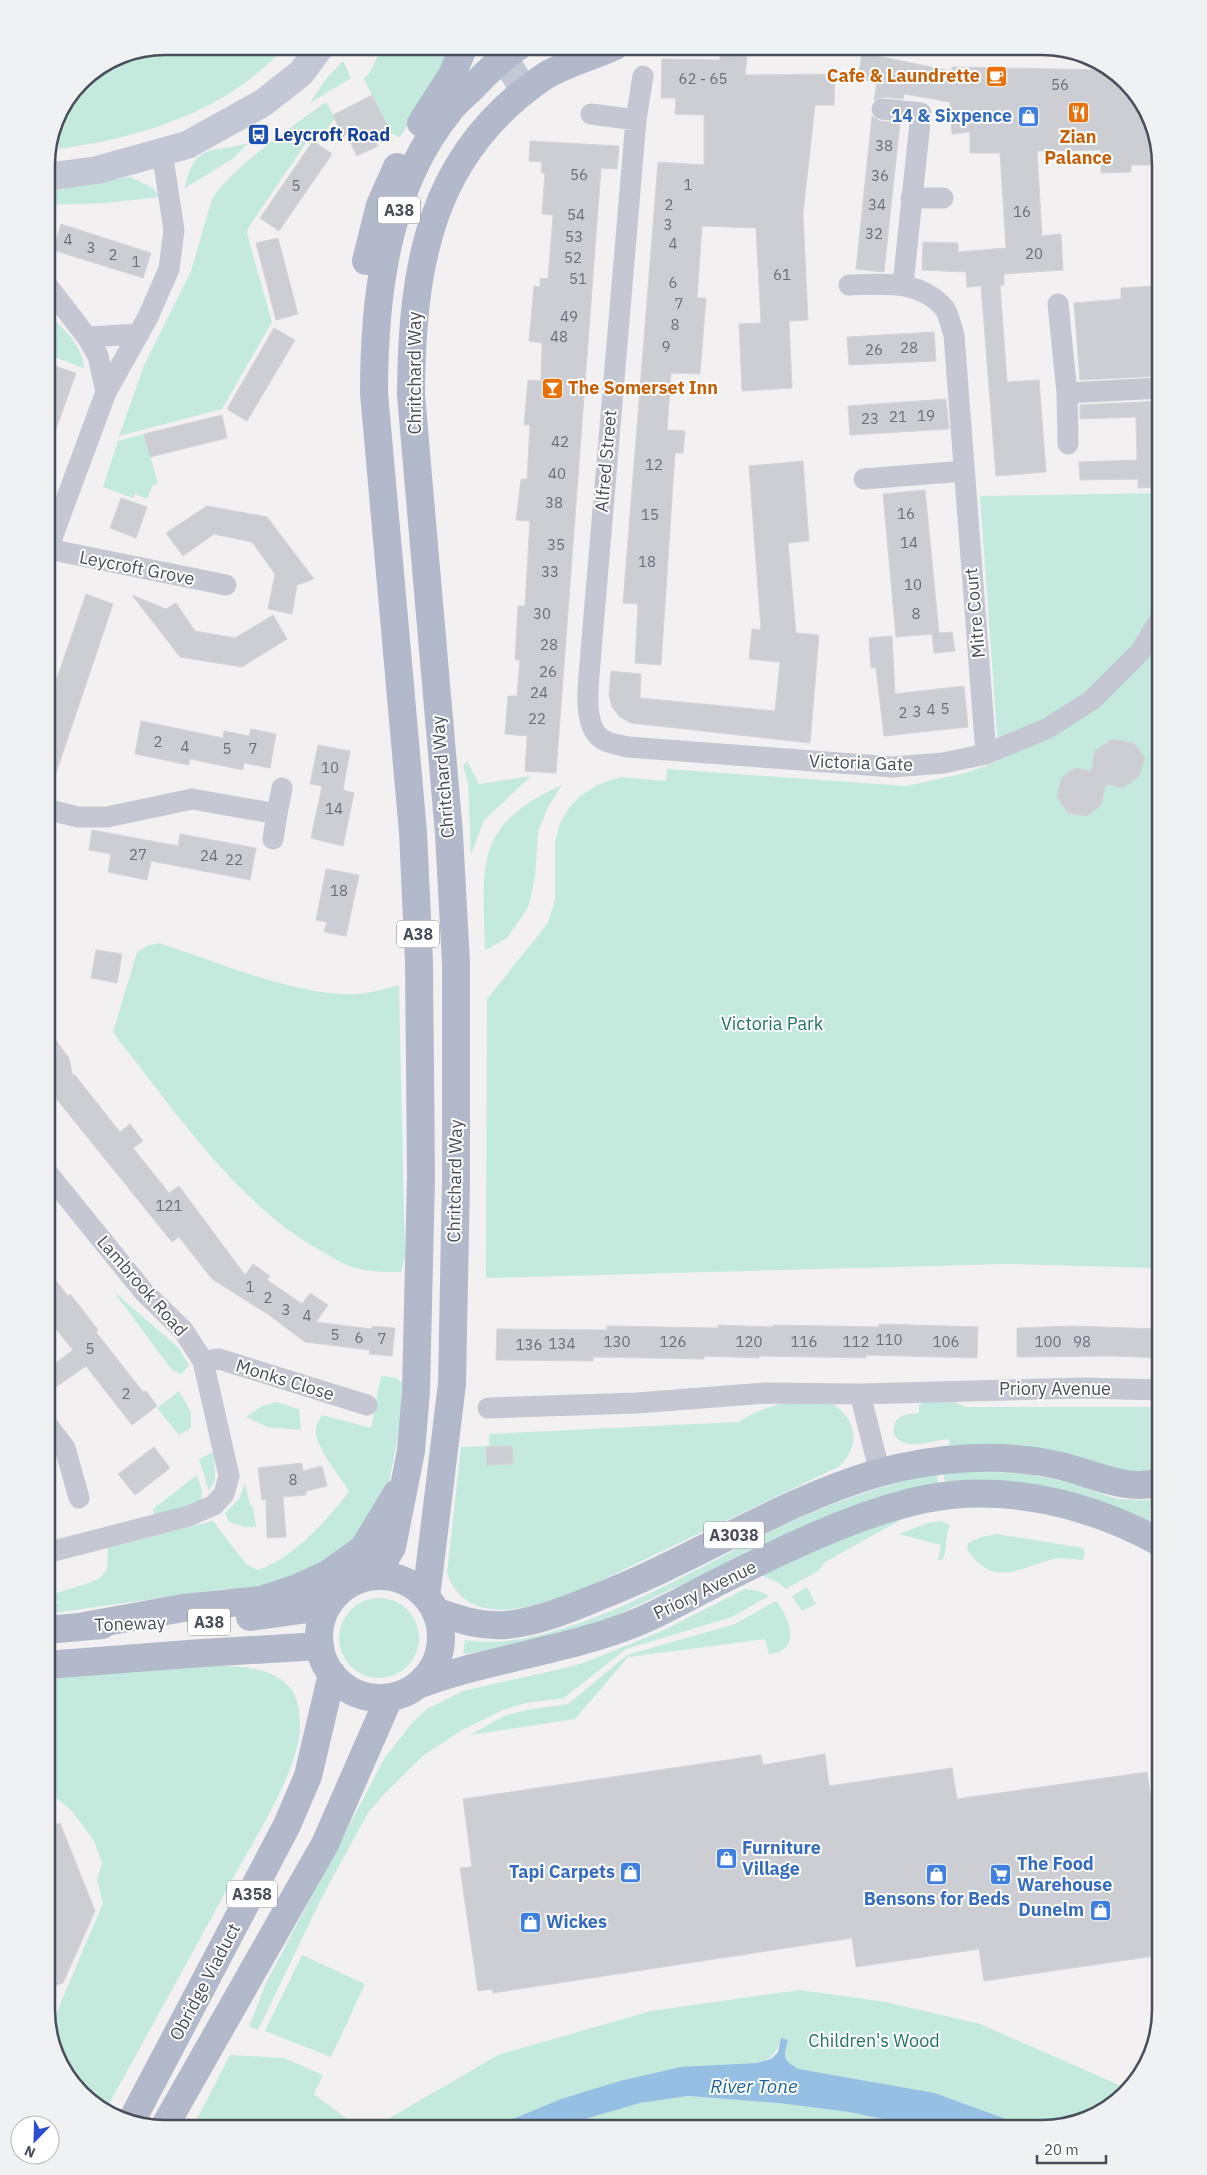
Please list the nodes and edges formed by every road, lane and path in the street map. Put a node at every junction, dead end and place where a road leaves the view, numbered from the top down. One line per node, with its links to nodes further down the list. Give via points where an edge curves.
1 (315, 55): 11 (street, via 301,74 263,102 187,144)
2 (460, 55): 20 (main road, via 452,75 407,145 380,205 362,288)
3 (501, 55): 20 (main road, Chritchard Way / A38, via 450,110 426,145 408,180 385,256)
4 (508, 55): 7 (street)
5 (594, 55): 7 (main road, Chritchard Way / A38, via 547,75)
6 (643, 76): 10 (street, Alfred Street)
7 (525, 91): 53 (main road, Chritchard Way / A38, via 482,134 440,198 417,283 412,338 414,436 449,834 456,963 452,1384)
8 (882, 109): 13 (street, via 922,114)
9 (591, 114): 10 (street)
10 (636, 120): 32 (street, Alfred Street)
11 (162, 152): 12 (street, via 97,170); 19 (street, via 174,230 169,269)
12 (55, 176)
13 (911, 198): 14 (street); 15 (street)
14 (943, 198)
15 (903, 284): 16 (street, Mitre Court); 26 (street, Mitre Court, via 924,293 945,309 954,335)
16 (849, 285)
17 (55, 296): 21 (street)
18 (1058, 304): 24 (street)
19 (140, 334): 21 (street); 23 (street)
20 (374, 336): 46 (main road, Chritchard Way / A38, via 374,394 413,832 419,962 421,1178 416,1391)
21 (87, 337): 23 (street, via 98,356)
22 (1152, 388): 24 (street)
23 (106, 392): 28 (street)
24 (1067, 392): 25 (street)
25 (1068, 444)
26 (964, 471): 27 (street); 33 (street, Mitre Court)
27 (864, 479)
28 (55, 530)
29 (55, 553): 30 (street, Leycroft Grove)
30 (226, 585)
31 (1152, 633): 33 (street, Victoria Gate, via 1140,652 1092,700 1048,728)
32 (588, 713): 33 (street, Victoria Gate, via 592,730 602,740 628,746 893,767 943,763)
33 (986, 754)
34 (282, 788): 36 (street)
35 (55, 812): 36 (street, via 78,818 107,817 192,799)
36 (277, 814): 37 (street)
37 (273, 839)
38 (55, 1182): 39 (street, Lambrook Road, via 144,1292 182,1330)
39 (203, 1361): 42 (street, Monks Close, via 219,1359); 50 (street, Lambrook Road, via 229,1476 224,1494 214,1505 189,1516)
40 (1152, 1390): 41 (street, Priory Avenue, via 1065,1388)
41 (860, 1394): 43 (street, Priory Avenue, via 766,1393 637,1403); 45 (street)
42 (367, 1405)
43 (488, 1408)
44 (55, 1435): 48 (street, via 65,1448)
45 (880, 1472): 47 (main road, Priory Avenue / A3038, via 965,1458 1009,1459 1060,1465 1121,1484); 53 (main road, Priory Avenue / A3038, via 805,1501 629,1585 546,1616 506,1624 472,1624)
46 (407, 1476): 51 (main road, Chritchard Way / A38, via 392,1547); 54 (main road, via 363,1549 328,1574 305,1585 261,1600 220,1603)
47 (1152, 1485)
48 (79, 1498)
49 (1152, 1538): 59 (main road, Priory Avenue / A3038, via 1113,1519 1056,1502 967,1495 925,1499 845,1524 638,1622 584,1640 456,1671)
50 (55, 1551)
51 (375, 1576): 52 (main road, A38, via 344,1588); 53 (main road, A38, via 403,1580 415,1587)
52 (332, 1599): 54 (main road, Toneway / A38, via 300,1610 220,1621); 56 (main road, A38, via 319,1630)
53 (430, 1604): 59 (main road, A38, via 440,1626 441,1643 430,1673)
54 (84, 1626): 55 (main road, Toneway / A38)
55 (55, 1629)
56 (320, 1646): 57 (main road, Toneway / A38); 58 (main road, A38)
57 (55, 1664)
58 (332, 1674): 60 (main road, A38, via 357,1694); 61 (main road, Obridge Viaduct / A358, via 308,1776 286,1825)
59 (418, 1685): 60 (main road, A38)
60 (389, 1698): 62 (main road, Obridge Viaduct / A358, via 325,1844)
61 (134, 2113)
62 (168, 2120)

